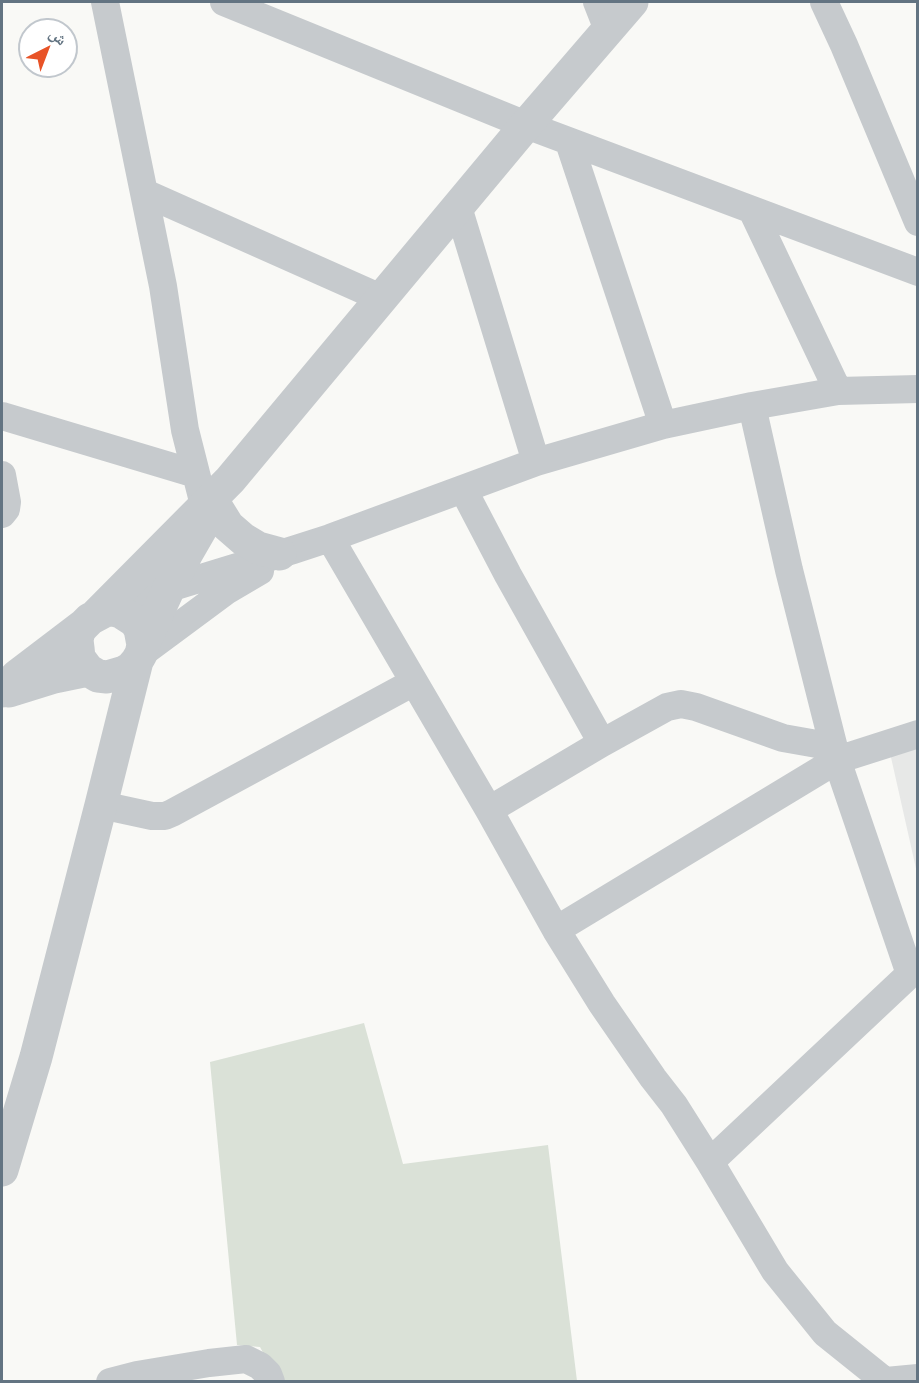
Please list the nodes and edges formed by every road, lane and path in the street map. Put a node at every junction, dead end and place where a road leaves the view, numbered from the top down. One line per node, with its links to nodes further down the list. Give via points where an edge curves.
1 (105, 2): 9 (street)
2 (224, 2): 5 (street)
3 (632, 2): 6 (street)
4 (825, 2): 12 (street)
5 (284, 14): 7 (street)
6 (603, 16): 7 (street)
7 (526, 125): 8 (street); 10 (street)
8 (569, 142): 11 (street); 19 (street)
9 (145, 193): 14 (street); 21 (street)
10 (458, 207): 14 (street); 20 (street)
11 (752, 210): 13 (street); 16 (street)
12 (918, 222)
13 (918, 272)
14 (381, 298): 24 (street)
15 (918, 389): 16 (street)
16 (838, 391): 17 (street)
17 (752, 406): 19 (street); 37 (street)
18 (2, 416): 21 (street)
19 (663, 425): 20 (street)
20 (536, 462): 23 (street)
21 (196, 474): 24 (street)
22 (2, 475): 25 (street, via 7,502)
23 (463, 489): 26 (street); 36 (street)
24 (214, 501): 27 (street, via 228,526 243,539 258,548); 28 (street); 29 (street)
25 (2, 514)
26 (330, 538): 27 (street); 32 (street)
27 (287, 552): 28 (street); 30 (street)
28 (169, 588): 29 (street); 30 (street)
29 (98, 616): 30 (street, via 121,612 135,621 142,637); 31 (street, via 79,631 77,640 79,658); 33 (street, via 17,676)
30 (140, 653): 31 (street, via 124,672 107,677); 38 (street)
31 (93, 673): 33 (street, via 54,678); 38 (street, via 110,725)
32 (414, 682): 40 (street, via 165,816); 41 (street)
33 (2, 692)
34 (918, 734): 37 (street)
35 (783, 738): 36 (street, via 681,704 667,707); 37 (street); 39 (street)
36 (602, 743): 41 (street)
37 (835, 753): 39 (street); 43 (street)
38 (114, 754): 40 (street)
39 (799, 783): 42 (street)
40 (102, 805): 45 (street)
41 (489, 810): 42 (street)
42 (556, 930): 44 (street)
43 (914, 974): 44 (street)
44 (710, 1162): 47 (street, via 775,1271 825,1333)
45 (2, 1170)
46 (918, 1378): 47 (street)
47 (886, 1381)
48 (110, 1382): 49 (street, via 246,1359 260,1366)
49 (271, 1382)

